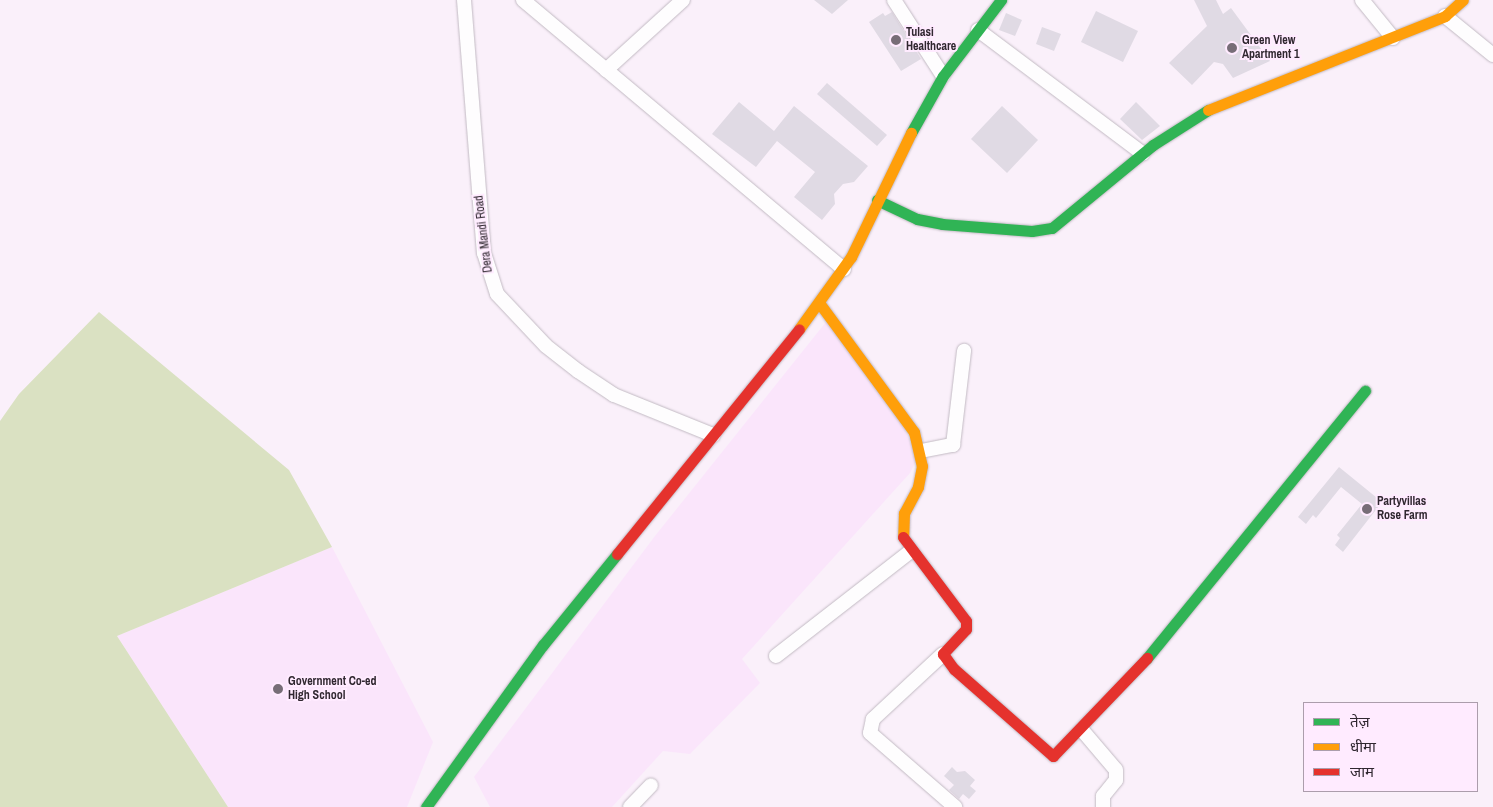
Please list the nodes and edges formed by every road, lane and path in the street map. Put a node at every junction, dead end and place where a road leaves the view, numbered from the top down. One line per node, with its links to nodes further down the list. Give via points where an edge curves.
1 (464, 0): 20 (street, Dera Mandi Road, via 484,253 496,294 546,346 578,372 614,395)
2 (523, 0): 12 (street)
3 (682, 0): 12 (street)
4 (894, 0): 13 (street)
5 (1001, 0): 9 (street)
6 (1362, 0): 10 (street)
7 (1463, 0): 8 (street)
8 (1445, 16): 10 (street); 11 (street)
9 (978, 30): 13 (street); 14 (street)
10 (1392, 38): 14 (street, via 1214,106 1184,122)
11 (1493, 55)
12 (606, 70): 16 (street)
13 (943, 76): 15 (street)
14 (1143, 154): 15 (street, via 1058,225 1043,231 942,224 917,219)
15 (878, 200): 16 (street)
16 (844, 269): 17 (street)
17 (820, 304): 20 (street); 21 (street, via 914,432)
18 (964, 350): 21 (street, via 953,445)
19 (1365, 391): 25 (street, via 1163,640)
20 (713, 434): 27 (street, via 543,645)
21 (921, 451): 22 (street, via 918,487 902,523)
22 (911, 551): 23 (street, via 966,621 966,630); 24 (street)
23 (943, 654): 25 (street, via 954,669 1049,755 1058,754); 29 (street, via 873,719 870,733)
24 (776, 656)
25 (1082, 730): 30 (street, via 1116,770 1116,780 1102,796)
26 (651, 785): 28 (street)
27 (426, 807)
28 (630, 807)
29 (955, 807)
30 (1103, 807)

